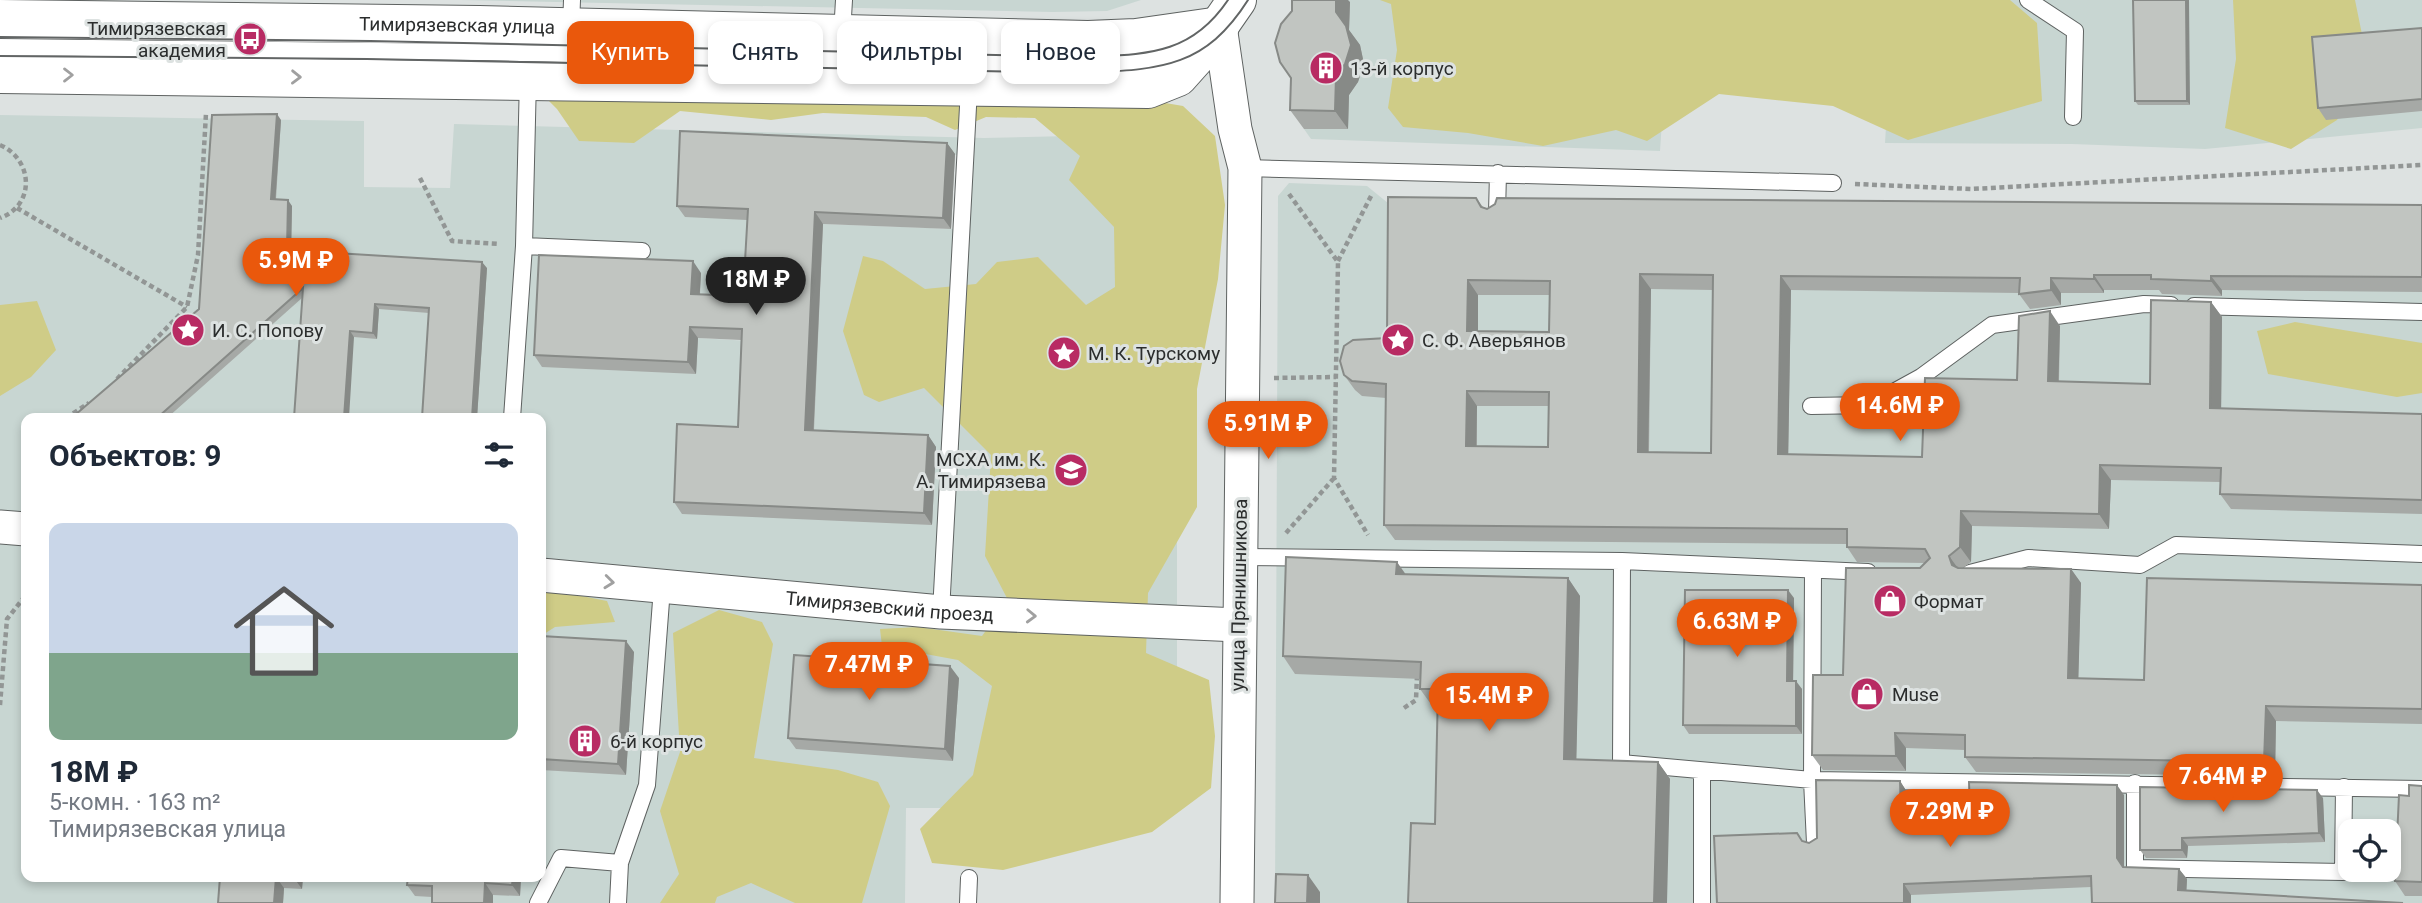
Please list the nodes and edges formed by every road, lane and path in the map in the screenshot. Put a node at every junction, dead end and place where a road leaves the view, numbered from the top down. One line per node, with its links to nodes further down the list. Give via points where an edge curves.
1 (2028, 0): 11 (lane, via 2075,31)
2 (1229, 13): 4 (main road, Тимирязевская улица, via 1136,38 1088,40); 7 (lane, via 1192,47 1149,62); 9 (main road, Тимирязевская улица, via 1178,77 1148,89); 14 (street, улица Прянишникова, via 1235,129)
3 (572, 14): 4 (main road, Тимирязевская улица); 7 (main road, Тимирязевская улица)
4 (843, 17)
5 (0, 19): 7 (main road, Тимирязевская улица)
6 (0, 47): 7 (lane)
7 (530, 53): 8 (main road, Тимирязевская улица, one-way to 7); 9 (main road, Тимирязевская улица); 22 (lane)
8 (0, 75)
9 (970, 88): 47 (lane)
10 (207, 103): 25 (path, via 198,254)
11 (2074, 117)
12 (0, 145): 19 (path, via 24,166 27,178)
13 (2422, 165): 17 (path, via 1971,189)
14 (1257, 168): 15 (lane); 24 (path); 38 (street, улица Прянишникова)
15 (1498, 173): 17 (lane); 20 (lane)
16 (420, 178): 22 (path, via 452,241)
17 (1833, 183)
18 (1375, 188): 24 (path)
19 (17, 208): 21 (path); 25 (path)
20 (1497, 213)
21 (0, 218)
22 (524, 246): 23 (lane); 33 (lane)
23 (642, 251)
24 (1338, 262): 27 (path)
25 (187, 307): 29 (path)
26 (2422, 312): 31 (lane, via 2144,304 1992,325 1921,377 1870,405)
27 (1336, 377): 28 (path); 34 (path)
28 (1267, 378)
29 (108, 387)
30 (99, 396): 32 (path)
31 (1811, 407)
32 (74, 413)
33 (512, 413)
34 (1334, 478): 38 (path); 39 (path)
35 (0, 527): 36 (street)
36 (21, 529)
37 (2422, 554): 43 (lane, via 2176,545 2140,565 2028,558)
38 (1252, 557): 39 (lane); 50 (street, улица Прянишникова)
39 (1382, 558): 40 (lane)
40 (1622, 561): 41 (lane); 54 (lane, via 1621,763)
41 (1813, 572): 42 (lane); 55 (lane)
42 (1891, 572)
43 (1970, 573)
44 (546, 576): 45 (street, Тимирязевский проезд, one-way to 45)
45 (662, 588): 47 (street, Тимирязевский проезд); 60 (lane, via 647,785)
46 (21, 601): 49 (path)
47 (941, 612): 50 (street, Тимирязевский проезд, one-way to 50)
48 (0, 619): 49 (path)
49 (7, 619): 52 (path)
50 (1239, 625): 65 (street, улица Прянишникова)
51 (1417, 662): 53 (path, via 1416,700)
52 (0, 705)
53 (1404, 708)
54 (1702, 771): 55 (lane); 66 (lane)
55 (1812, 780): 56 (lane); 59 (lane)
56 (2135, 783): 57 (lane); 57 (lane, via 2136,869 2343,872)
57 (2344, 787): 58 (lane)
58 (2422, 789)
59 (1815, 843)
60 (620, 863): 62 (lane, via 561,858); 63 (lane)
61 (969, 878): 64 (lane)
62 (538, 903)
63 (618, 903)
64 (968, 903)
65 (1237, 903)
66 (1702, 903)

